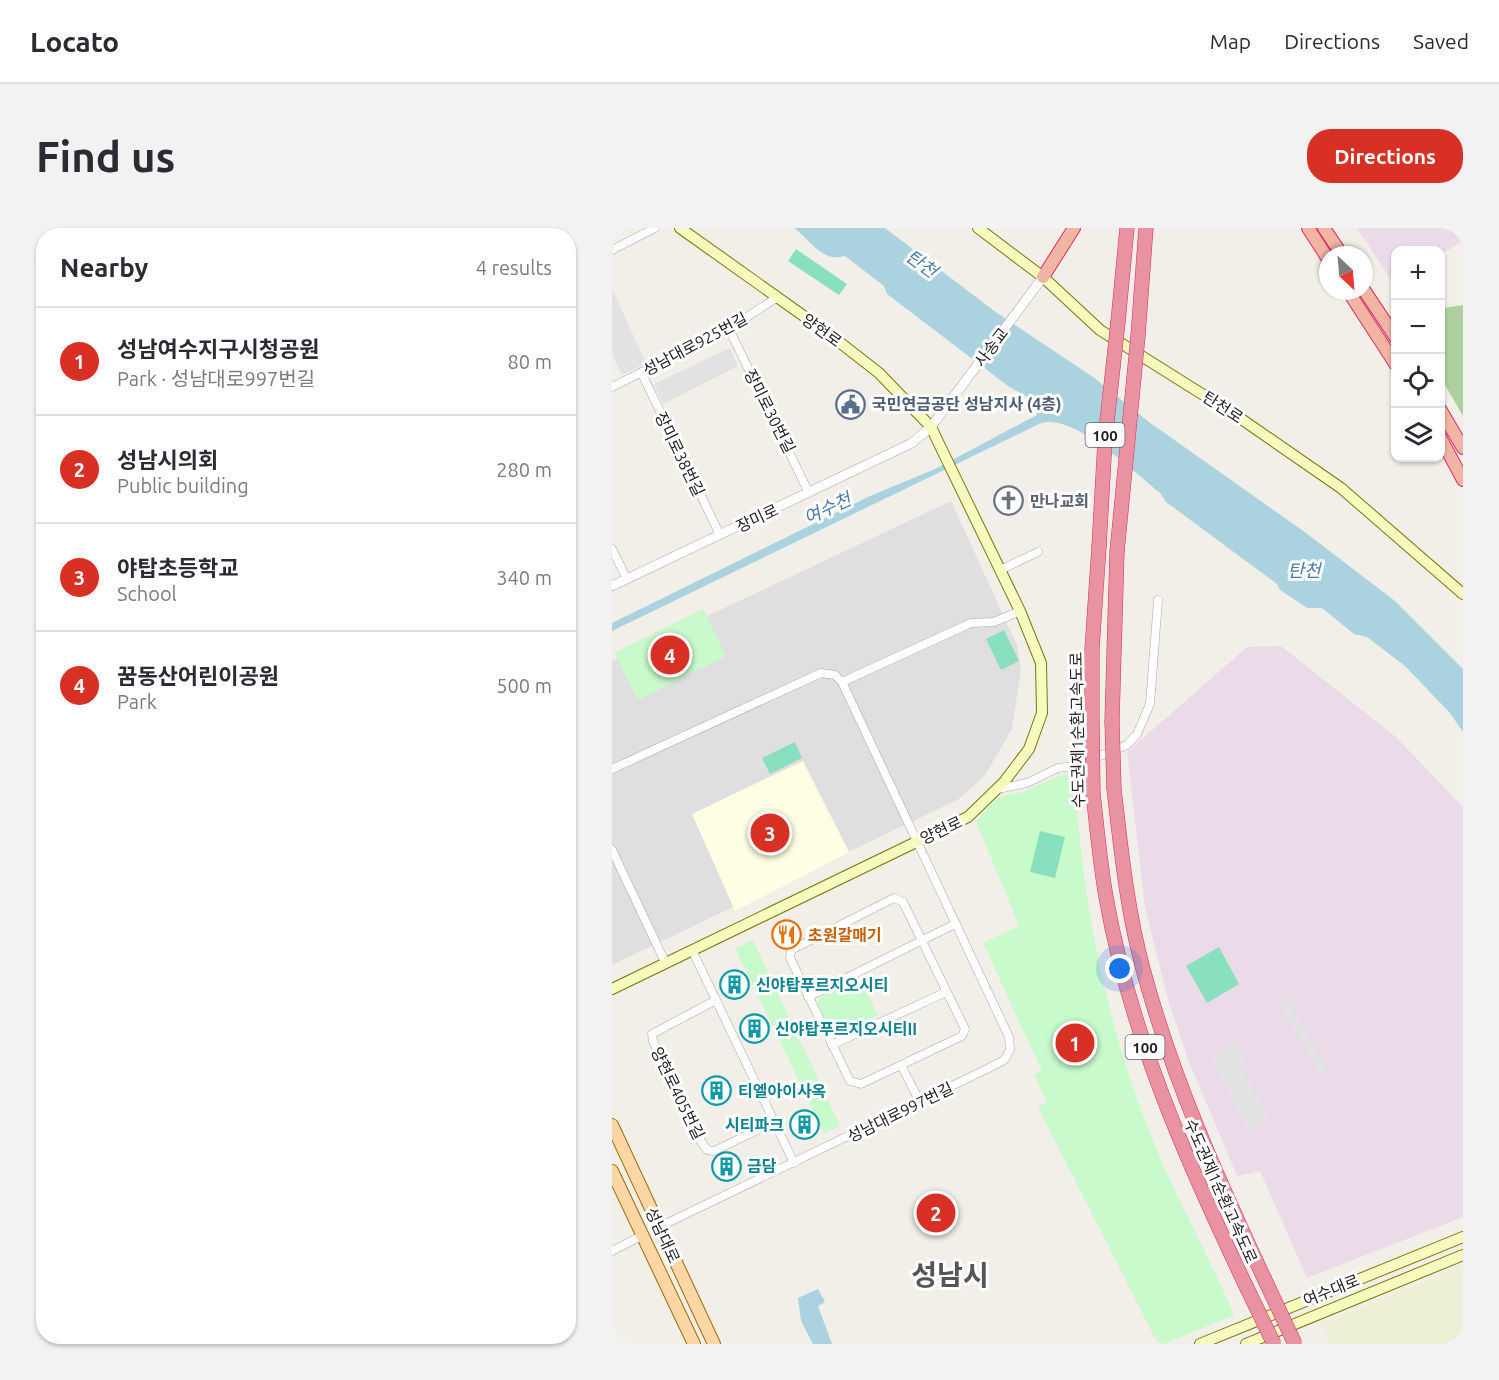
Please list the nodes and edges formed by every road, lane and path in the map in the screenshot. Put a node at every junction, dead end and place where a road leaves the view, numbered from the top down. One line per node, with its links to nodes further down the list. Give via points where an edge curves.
1 (654, 228): 11 (street)
2 (680, 228): 13 (main road, 양현로)
3 (978, 228): 12 (main road, 탄천로)
4 (1074, 228): 12 (highway)
5 (1127, 228): 65 (highway, 수도권제1순환고속도로 / 100, bridge, via 1105,440 1092,649 1093,793 1106,898 1154,1074 1190,1167)
6 (1146, 228): 66 (highway, 수도권제1순환고속도로 / 100, bridge, via 1117,552 1112,721 1114,789 1126,886 1143,968 1204,1149)
7 (1308, 228): 9 (highway)
8 (1324, 228): 10 (highway)
9 (1320, 246)
10 (1336, 246)
11 (612, 250)
12 (1043, 276): 22 (street, 사송교); 33 (main road, 탄천로, via 1100,330 1237,416 1341,488)
13 (776, 298): 16 (street, 성남대로925번길); 22 (main road, 양현로, via 879,373)
14 (1354, 300): 18 (highway)
15 (1370, 300): 17 (highway)
16 (729, 329): 19 (street, 성남대로925번길); 26 (street, 장미로30번길)
17 (1391, 332)
18 (1391, 359)
19 (641, 372): 20 (street, 성남대로925번길); 27 (street, 장미로38번길)
20 (612, 387)
21 (1445, 417): 24 (highway)
22 (931, 427): 26 (street, 장미로, via 912,444); 30 (main road, 양현로)
23 (1445, 446): 25 (highway)
24 (1463, 448)
25 (1463, 480)
26 (809, 493): 27 (street, 장미로)
27 (720, 535): 31 (street, 장미로)
28 (612, 549): 31 (street)
29 (1038, 552): 30 (street)
30 (1000, 570): 35 (main road, 양현로)
31 (627, 579): 32 (street, 장미로)
32 (612, 586)
33 (1463, 594)
34 (1158, 600): 38 (street, via 1150,704 1137,734 1127,745 1086,762)
35 (1020, 611): 36 (street, via 994,622 971,623); 38 (main road, 양현로, via 1041,663 1042,713 1029,749)
36 (842, 682): 37 (street, via 835,675 821,673); 39 (street, 성남대로997번길)
37 (612, 769)
38 (996, 790): 39 (main road, 양현로, via 968,817)
39 (917, 841): 41 (street, 성남대로997번길); 43 (main road, 양현로)
40 (612, 850): 44 (street)
41 (955, 924): 42 (street); 51 (street, 성남대로997번길, via 1009,1037 1010,1050 1004,1060)
42 (922, 941): 46 (street); 47 (street); 47 (street, via 903,902 894,898 796,945 790,958)
43 (692, 950): 44 (main road, 양현로); 48 (street)
44 (665, 963): 45 (main road, 양현로)
45 (612, 989)
46 (946, 992): 49 (street); 50 (street, via 965,1029 962,1036)
47 (808, 997): 49 (street)
48 (716, 1000): 52 (street); 52 (street, 양현로405번길, via 652,1034 653,1041 708,1150 714,1151)
49 (832, 1045): 50 (street, via 850,1081 861,1084)
50 (902, 1065): 51 (street)
51 (920, 1102): 54 (street, 성남대로997번길)
52 (774, 1122): 54 (street)
53 (612, 1125): 56 (main road, 성남대로)
54 (794, 1163): 56 (street, 성남대로997번길)
55 (612, 1171): 57 (main road, 성남대로)
56 (660, 1227): 62 (main road, 성남대로)
57 (643, 1235): 59 (street); 61 (main road, 성남대로)
58 (1463, 1237): 63 (main road, 여수대로)
59 (612, 1251)
60 (1463, 1255): 64 (main road, 여수대로)
61 (694, 1344)
62 (714, 1344)
63 (1200, 1344)
64 (1246, 1344)
65 (1274, 1344)
66 (1295, 1344)

